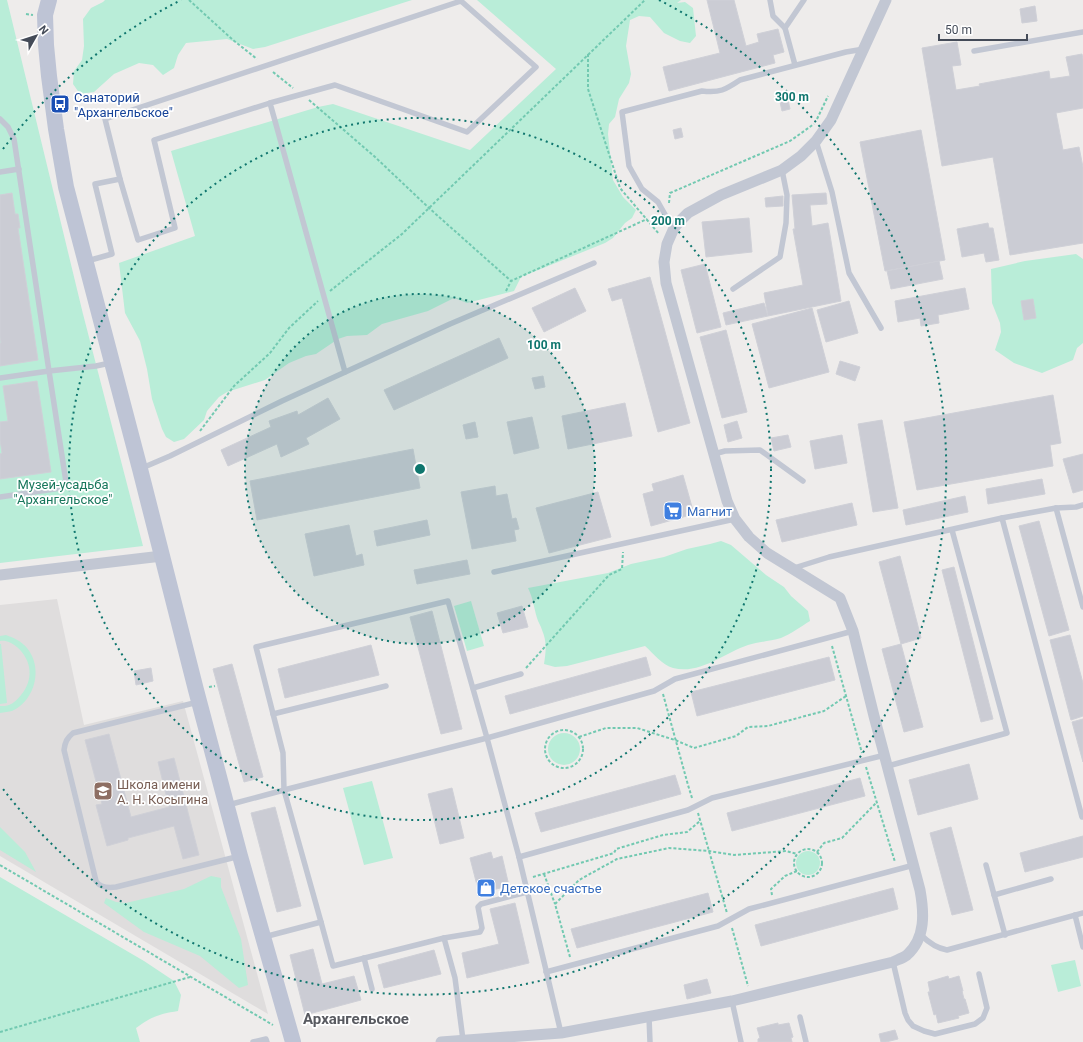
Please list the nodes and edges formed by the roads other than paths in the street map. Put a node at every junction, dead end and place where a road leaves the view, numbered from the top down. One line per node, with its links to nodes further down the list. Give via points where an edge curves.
1 (49, 0): 18 (street, via 45,15 46,45 56,129 66,187)
2 (770, 0): 5 (lane, via 773,16)
3 (804, 0): 5 (lane)
4 (886, 0): 7 (street)
5 (785, 28): 9 (lane)
6 (1083, 32): 8 (lane)
7 (864, 49): 9 (lane); 12 (street, via 831,120)
8 (974, 51)
9 (795, 66): 17 (lane, via 740,80 720,92 702,91 622,112 629,166 642,189 658,202)
10 (270, 103): 16 (lane, via 154,140 175,228 138,240); 16 (lane, via 335,85 468,132 536,67 461,1 104,119); 24 (lane)
11 (0, 119): 13 (lane, via 14,139)
12 (816, 141): 14 (street); 21 (lane, via 832,192 849,273)
13 (19, 169): 15 (lane); 23 (lane)
14 (782, 170): 17 (street, via 721,195 688,213); 20 (lane, via 787,195 786,223 780,257)
15 (0, 172)
16 (120, 179): 18 (lane, via 95,184 112,254)
17 (674, 228): 26 (street, via 667,244 664,262 666,283)
18 (86, 261): 22 (street)
19 (594, 263): 24 (lane)
20 (734, 289)
21 (881, 328)
22 (112, 363): 23 (lane); 27 (street)
23 (49, 371): 25 (lane); 29 (lane, via 66,482 61,488)
24 (345, 372): 27 (lane)
25 (0, 378)
26 (714, 454): 28 (lane, via 725,451 760,450); 33 (street, via 727,501)
27 (140, 469): 35 (street)
28 (803, 481)
29 (0, 497)
30 (1083, 505): 31 (lane)
31 (1056, 508): 32 (lane); 39 (lane)
32 (1002, 518): 34 (lane); 51 (lane)
33 (736, 519): 36 (street, via 748,537 767,553); 37 (lane)
34 (952, 530): 36 (lane, via 829,557); 48 (lane, via 1007,734)
35 (162, 556): 38 (street); 44 (street)
36 (794, 568): 40 (street, via 840,598)
37 (494, 572)
38 (0, 575)
39 (1083, 607)
40 (853, 631): 46 (lane, via 675,679 654,691); 47 (street)
41 (521, 674): 43 (lane)
42 (386, 686): 45 (lane)
43 (473, 688): 45 (lane, via 448,601 256,647); 46 (lane)
44 (199, 702): 50 (street); 52 (lane, via 73,733 65,743 64,750 96,881 105,888 116,887)
45 (273, 714): 49 (lane, via 283,753)
46 (487, 738): 49 (lane); 53 (lane)
47 (885, 755): 48 (street); 53 (lane, via 712,798 688,810)
48 (888, 766): 54 (street)
49 (284, 790): 50 (lane); 61 (lane)
50 (227, 805): 52 (street)
51 (1082, 817)
52 (240, 856): 64 (street)
53 (519, 857): 57 (lane)
54 (914, 865): 63 (street, via 922,902 923,923); 69 (lane, via 749,909 718,926)
55 (986, 865): 58 (lane)
56 (1051, 879): 58 (lane)
57 (527, 892): 65 (lane, via 481,904 478,907 482,928 480,932); 69 (lane)
58 (994, 895): 62 (lane)
59 (1083, 913): 60 (lane)
60 (1075, 915): 62 (lane); 66 (lane)
61 (321, 922): 64 (lane); 67 (lane, via 333,966)
62 (1005, 935): 63 (lane, via 947,950 938,948)
63 (920, 936): 68 (street, via 906,956)
64 (263, 938): 76 (street)
65 (444, 938): 67 (lane); 78 (lane, via 455,978)
66 (1083, 947)
67 (364, 958): 71 (lane)
68 (893, 962): 70 (lane, via 908,1020 913,1026 935,1034 975,1024 983,1018 987,1008); 72 (street)
69 (546, 972): 75 (lane)
70 (979, 974)
71 (372, 989)
72 (732, 1001): 73 (street); 83 (lane)
73 (648, 1017): 75 (street); 82 (lane)
74 (800, 1017): 84 (lane)
75 (561, 1033): 77 (street)
76 (292, 1039)
77 (526, 1039): 78 (street)
78 (463, 1040): 81 (street)
79 (254, 1042): 80 (lane, via 266,1039)
80 (267, 1042)
81 (441, 1042)
82 (650, 1042)
83 (741, 1042)
84 (806, 1042)

